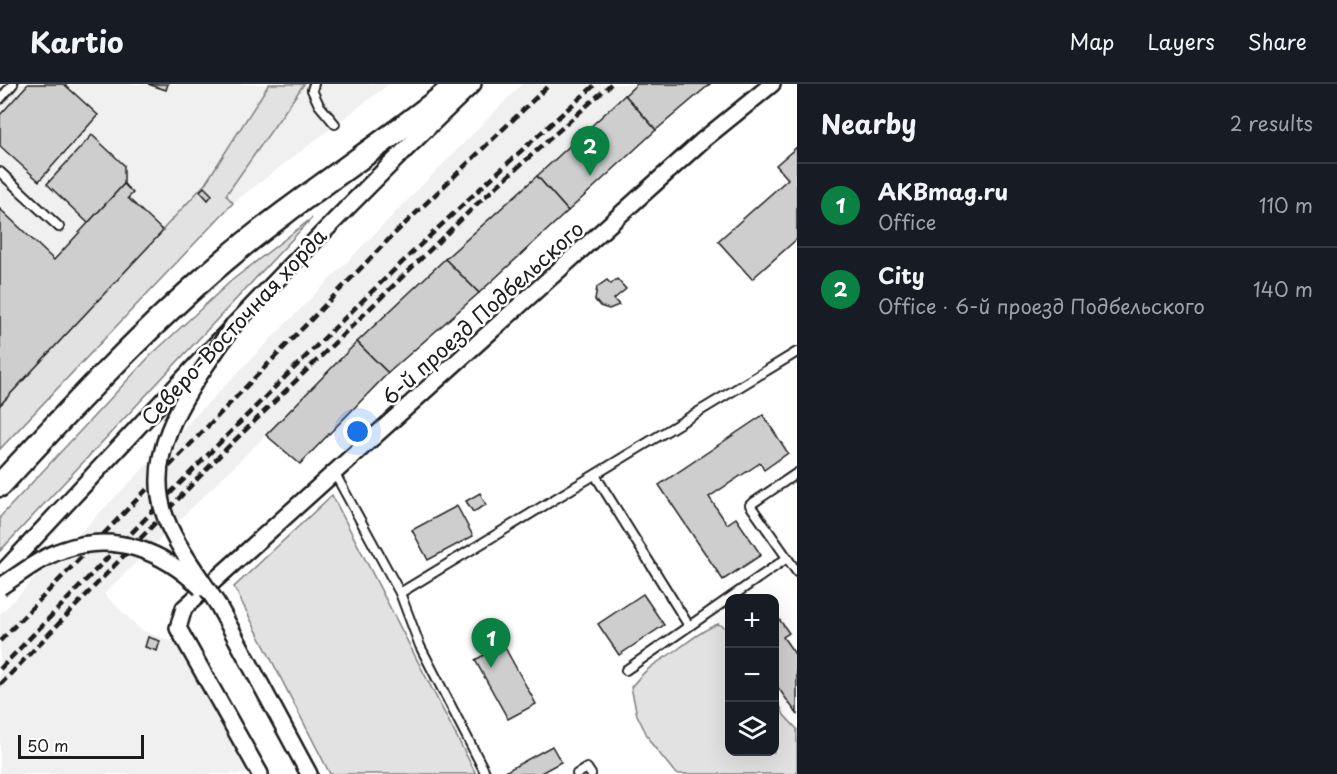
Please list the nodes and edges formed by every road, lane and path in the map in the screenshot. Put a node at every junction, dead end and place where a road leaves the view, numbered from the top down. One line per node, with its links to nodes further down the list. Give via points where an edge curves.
1 (13, 84): 6 (lane)
2 (314, 84): 7 (lane, via 312,90 319,105)
3 (458, 84): 15 (main road, Северо-Восточная хорда, via 227,258 112,364)
4 (473, 84): 10 (street, Северо-Восточная хорда, via 387,165)
5 (772, 84): 12 (street, 6-й проезд Подбельского, via 703,140)
6 (0, 99)
7 (335, 124)
8 (0, 172): 9 (lane)
9 (58, 227)
10 (234, 324): 18 (street, Северо-Восточная хорда, bridge); 21 (street, bridge, via 171,424 158,472 161,502 170,527)
11 (797, 352): 14 (lane)
12 (334, 472): 20 (lane); 24 (street, 6-й проезд Подбельского, via 184,608 178,628)
13 (797, 473): 16 (lane, via 750,505)
14 (595, 475): 20 (lane); 22 (lane)
15 (0, 485)
16 (787, 558): 17 (lane); 22 (lane)
17 (797, 572)
18 (0, 575)
19 (0, 587): 21 (street, bridge, via 63,550 109,542 137,547 162,558)
20 (400, 593): 26 (lane, via 420,646)
21 (218, 605): 25 (street)
22 (689, 626): 23 (lane)
23 (626, 670)
24 (260, 774)
25 (309, 774)
26 (486, 774)
27 (577, 774): 28 (lane, via 587,768)
28 (591, 774)

